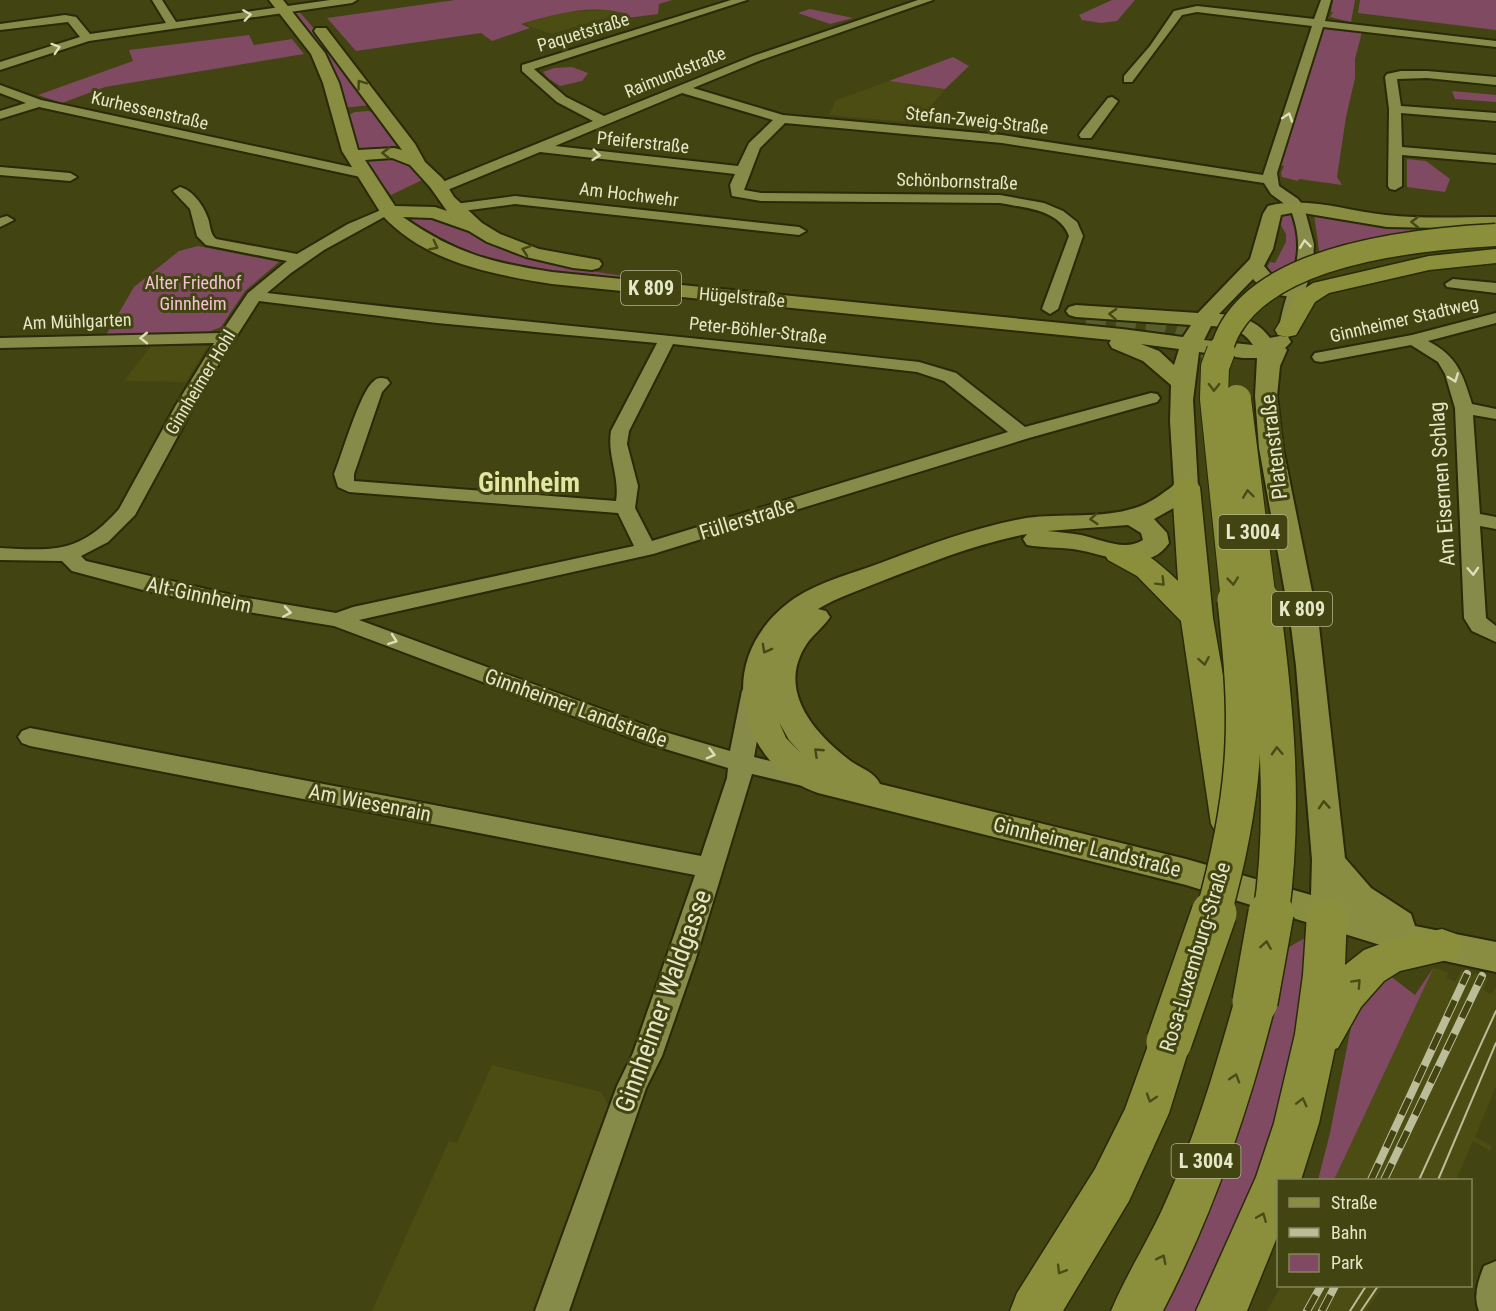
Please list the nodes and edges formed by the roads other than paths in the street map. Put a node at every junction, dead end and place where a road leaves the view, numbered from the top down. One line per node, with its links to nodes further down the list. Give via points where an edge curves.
1 (157, 0): 8 (street)
2 (352, 0): 6 (street)
3 (742, 0): 21 (street, Paquetstraße, via 526,68 554,97)
4 (927, 0): 15 (street, Raimundstraße, via 757,58)
5 (1326, 0): 7 (street)
6 (289, 4): 8 (street, one-way to 6); 25 (main road, Hügelstraße / K 809, via 325,66); 28 (main road, Hügelstraße / K 809, one-way to 6, via 338,52)
7 (1319, 23): 11 (street); 22 (street, via 1190,10 1178,13); 32 (street, one-way to 7)
8 (173, 26): 10 (street)
9 (0, 27): 10 (street, via 65,18 72,19)
10 (87, 38): 12 (street, one-way to 10)
11 (1496, 44)
12 (0, 66)
13 (1496, 81): 17 (street, via 1400,74 1392,77)
14 (0, 89): 16 (street, Kurhessenstraße)
15 (682, 89): 20 (street, Stefan-Zweig-Straße); 21 (street, Raimundstraße)
16 (38, 103): 18 (street); 26 (street, Kurhessenstraße)
17 (1395, 109): 19 (street); 24 (street)
18 (0, 115)
19 (1496, 117)
20 (782, 119): 22 (street, Stefan-Zweig-Straße); 30 (street, via 760,139)
21 (605, 121): 23 (street, Raimundstraße)
22 (1080, 143): 32 (street, Stefan-Zweig-Straße)
23 (538, 148): 30 (street, Pfeiferstraße, one-way to 30); 35 (street, Raimundstraße)
24 (1395, 150): 27 (street); 34 (street)
25 (353, 156): 26 (street, Kurhessenstraße); 28 (main road, one-way to 25, via 394,153); 31 (main road, Hügelstraße / K 809)
26 (294, 159): 31 (street, Kurhessenstraße)
27 (1496, 159)
28 (417, 162): 35 (main road, Hügelstraße / K 809)
29 (0, 171): 33 (street)
30 (743, 171): 54 (street, Schönbornstraße, via 736,191 745,196 976,198 1039,206 1068,221 1076,236)
31 (365, 174): 39 (main road, Hügelstraße / K 809)
32 (1269, 176): 37 (street, via 1276,192)
33 (70, 177)
34 (1395, 186)
35 (440, 188): 38 (main road, Hügelstraße / K 809); 39 (main road)
36 (180, 191): 46 (street, via 191,200 202,221 205,239)
37 (1297, 207): 40 (main road, one-way to 37, via 1387,221); 47 (main road, via 1271,212); 52 (street, one-way to 37, via 1307,246)
38 (454, 208): 41 (street, Am Hochwehr, via 515,200); 42 (main road, Hügelstraße / K 809)
39 (388, 211): 42 (main road, via 435,213); 46 (street, Ginnheimer Hohl); 59 (main road, Hügelstraße / K 809, one-way to 59, via 413,234 440,249 474,263 521,274)
40 (1496, 223)
41 (799, 231)
42 (484, 233): 48 (main road, Hügelstraße / K 809, one-way to 42)
43 (1496, 235): 92 (highway, Rosa-Luxemburg-Straße / L 3004, one-way to 92, bridge, via 1397,244 1318,265 1285,280 1258,299 1234,323 1223,342 1216,363 1214,399 1238,627 1244,736)
44 (1496, 243): 106 (highway, L 3004, one-way to 44, bridge, via 1183,1219 1227,1105 1255,1002 1273,898 1279,818 1275,711 1237,401 1239,362 1246,343 1276,303 1313,279 1356,263 1404,252)
45 (1496, 256): 52 (highway, via 1393,270)
46 (302, 259): 53 (street, Ginnheimer Hohl)
47 (1260, 259): 51 (main road); 52 (main road, via 1261,278 1275,286)
48 (568, 262): 54 (main road, Hügelstraße / K 809); 58 (main road, K 809, via 714,285)
49 (1453, 284): 50 (street, Ginnheimer Stadtweg)
50 (1496, 288)
51 (1232, 289): 55 (main road, K 809); 56 (main road)
52 (1304, 292): 65 (highway)
53 (254, 296): 60 (street, Ginnheimer Hohl); 61 (street, Peter-Böhler-Straße)
54 (1050, 309): 55 (main road, Hügelstraße / K 809, one-way to 54)
55 (1171, 315): 56 (main road, K 809)
56 (1206, 318): 64 (main road); 65 (main road, K 809, via 1247,326)
57 (1496, 318): 62 (street, Ginnheimer Stadtweg)
58 (1086, 321)
59 (1065, 329): 64 (main road, Hügelstraße); 67 (main road, K 809, via 1140,350)
60 (227, 338): 63 (street, Am Mühlgarten, one-way to 63); 81 (street, Ginnheimer Hohl, via 172,427 128,511 101,538)
61 (667, 339): 72 (street, Peter-Böhler-Straße, via 934,371 972,392); 74 (street, via 620,431 618,444 628,486)
62 (1413, 340): 66 (street, Ginnheimer Stadtweg); 70 (street, Am Eisernen Schlag, one-way to 70, via 1445,359)
63 (0, 343)
64 (1190, 344): 65 (main road, Hügelstraße, via 1243,352); 67 (main road)
65 (1275, 347): 86 (main road, Platenstraße / K 809, via 1266,396 1270,448)
66 (1321, 357)
67 (1180, 381): 73 (main road)
68 (381, 383): 74 (street, via 374,391 344,474 349,486)
69 (1151, 398): 72 (street, Füllerstraße)
70 (1464, 408): 71 (street); 76 (street, Am Eisernen Schlag)
71 (1496, 414)
72 (1022, 434): 78 (street, Füllerstraße)
73 (1186, 487): 75 (main road, Ginnheimer Landstraße, via 1152,511); 83 (highway)
74 (625, 508): 78 (street)
75 (1129, 517): 79 (main road, via 1152,530 1156,543 1139,552); 87 (main road, Ginnheimer Landstraße, one-way to 87, via 1035,525 993,534 913,559 818,597 803,606 774,636 763,654)
76 (1470, 518): 77 (street); 85 (street, Am Eisernen Schlag, one-way to 85, via 1475,618 1480,626)
77 (1496, 523)
78 (646, 550): 84 (street, Füllerstraße)
79 (1119, 553): 83 (highway, one-way to 83, via 1148,569); 91 (main road, Ginnheimer Landstraße, one-way to 79, via 851,777 820,755 789,718 782,696 782,670 798,635 838,603 979,549 1011,541 1050,539)
80 (0, 554): 81 (street)
81 (66, 554): 84 (street, Alt-Ginnheim, one-way to 84, via 79,566 143,583)
82 (1274, 597): 86 (main road, K 809)
83 (1197, 618): 92 (highway, one-way to 92)
84 (338, 620): 89 (street, Ginnheimer Landstraße, one-way to 89, via 650,736)
85 (1496, 635)
86 (1310, 666): 93 (main road, Platenstraße / K 809, one-way to 86)
87 (755, 686): 89 (street, Ginnheimer Waldgasse); 90 (main road, Ginnheimer Landstraße, via 761,719 771,743 789,762)
88 (30, 737): 94 (street, Am Wiesenrain)
89 (741, 763): 90 (street, Ginnheimer Landstraße); 94 (street, Ginnheimer Waldgasse)
90 (819, 781): 91 (main road, Ginnheimer Landstraße)
91 (905, 801): 95 (main road, Ginnheimer Landstraße)
92 (1232, 833): 105 (highway, Rosa-Luxemburg-Straße / L 3004, one-way to 105, bridge, via 1206,937 1146,1113 1112,1185)
93 (1329, 860): 95 (main road, Platenstraße / K 809); 96 (main road, via 1349,890)
94 (710, 868): 104 (street, Ginnheimer Waldgasse, via 681,962)
95 (1319, 910): 96 (main road, Ginnheimer Landstraße, via 1359,913); 97 (main road, Ginnheimer Landstraße, via 1402,938); 99 (highway, via 1327,951)
96 (1399, 924): 98 (main road, Ginnheimer Landstraße)
97 (1442, 946): 98 (main road, Ginnheimer Landstraße); 99 (highway, one-way to 97, via 1348,992 1372,967 1386,959)
98 (1496, 957)
99 (1314, 1050): 100 (highway, one-way to 99, via 1288,1154)
100 (1278, 1179)
101 (1277, 1181): 107 (highway, one-way to 101)
102 (1496, 1278): 103 (street, via 1492,1301)
103 (1496, 1304)
104 (552, 1311)
105 (1035, 1311)
106 (1136, 1311)
107 (1221, 1311)

